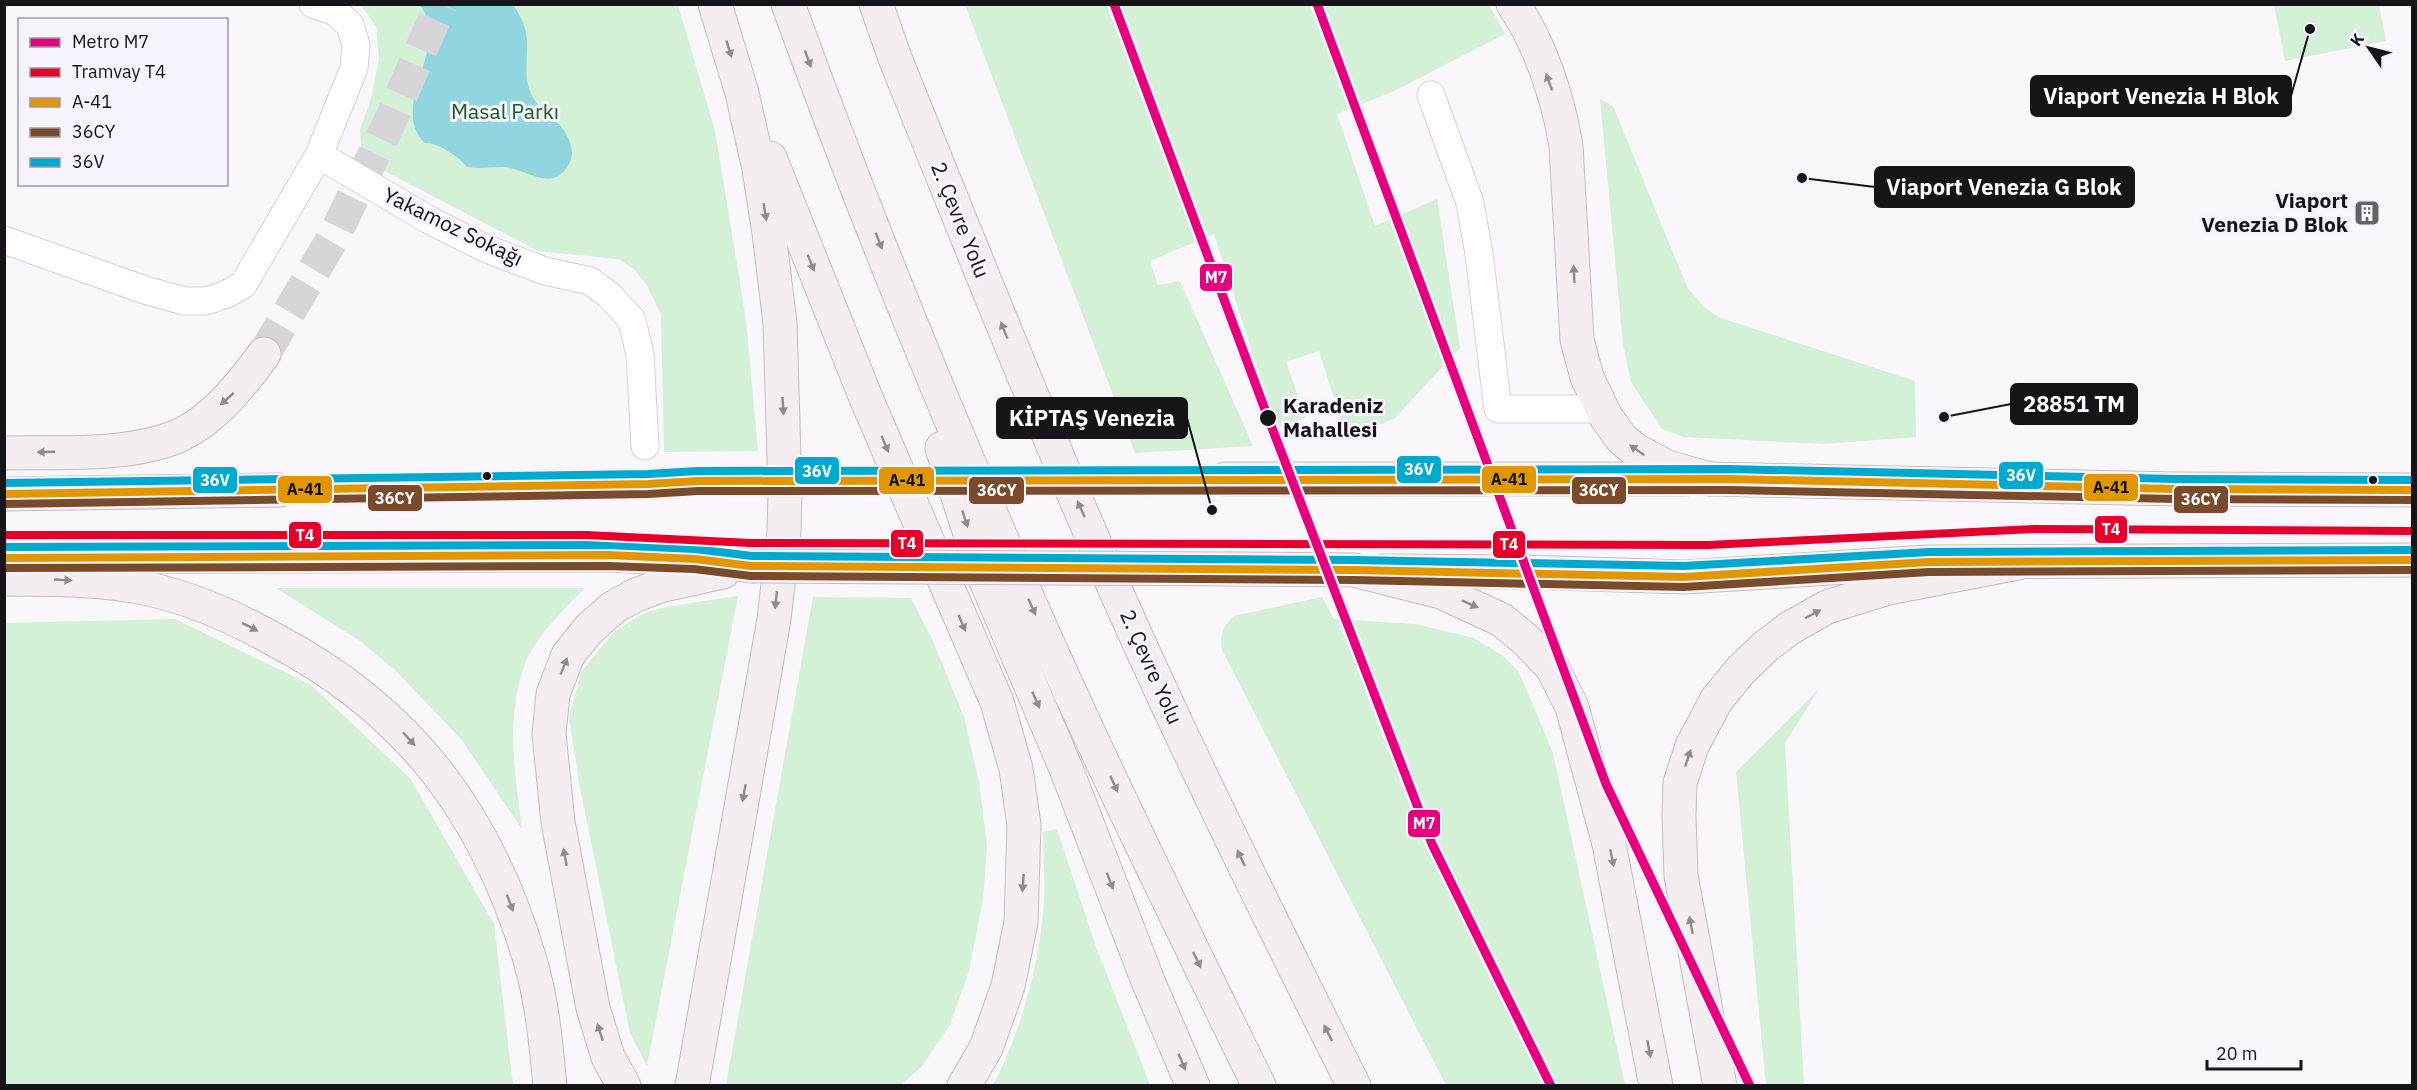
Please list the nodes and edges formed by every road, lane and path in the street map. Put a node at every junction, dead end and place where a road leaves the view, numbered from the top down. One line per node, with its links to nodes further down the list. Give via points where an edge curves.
1 (313, 4): 10 (street, via 336,12 350,25 356,45 354,68)
2 (715, 4): 8 (highway, one-way to 8)
3 (788, 4): 13 (highway, one-way to 13)
4 (876, 4): 7 (highway, 2. Çevre Yolu)
5 (895, 4): 7 (highway)
6 (1513, 4): 14 (highway, one-way to 6, via 1587,377 1577,339 1562,119 1539,56)
7 (895, 58): 36 (highway, 2. Çevre Yolu, one-way to 7, via 1195,763 1123,606 1023,377)
8 (742, 93): 32 (highway, one-way to 32, via 759,169 780,323 786,451 784,531 774,619); 33 (highway, one-way to 33, via 866,398 997,702 1016,769 1024,825 1021,922 1008,986 986,1048)
9 (1431, 95): 14 (street, via 1470,203 1498,409)
10 (319, 155): 11 (street, via 243,285 206,301 184,301 145,290); 15 (street, Yakamoz Sokağı, via 487,249 545,271 590,281 609,295 632,320 640,355)
11 (4, 240)
12 (264, 354): 16 (highway, one-way to 16, via 239,388 179,435 147,446 114,450)
13 (926, 360): 34 (highway, one-way to 34, via 942,448 984,576); 35 (highway, one-way to 35, via 1089,731)
14 (1602, 409): 18 (highway, one-way to 14, via 1667,467 1634,449)
15 (645, 446)
16 (4, 453)
17 (1226, 479): 18 (highway)
18 (1710, 479): 20 (main road)
19 (280, 490): 21 (highway)
20 (2412, 490)
21 (4, 494)
22 (4, 558): 25 (highway, via 608,555)
23 (2412, 560): 24 (main road)
24 (2018, 563): 26 (main road, via 1929,562 1684,577); 38 (highway, one-way to 24, via 1681,876 1679,815 1680,783 1692,746 1718,699 1765,647 1827,607 1888,588)
25 (751, 566): 26 (highway, bridge); 31 (highway, one-way to 25, via 608,1057 592,1008 560,833 549,734 553,694 568,656 589,629 614,608 660,586)
26 (1354, 570): 37 (highway, one-way to 37, via 1441,591 1475,606 1510,626 1552,668 1572,707 1609,844)
27 (4, 579): 28 (highway, one-way to 28, via 63,580 149,589 229,616 309,658 390,720 433,765 476,826 505,888 531,961)
28 (546, 1045): 29 (highway); 30 (highway)
29 (550, 1086)
30 (557, 1086)
31 (624, 1086)
32 (692, 1086)
33 (964, 1086)
34 (1193, 1086)
35 (1259, 1086)
36 (1354, 1086)
37 (1656, 1086)
38 (1720, 1086)

